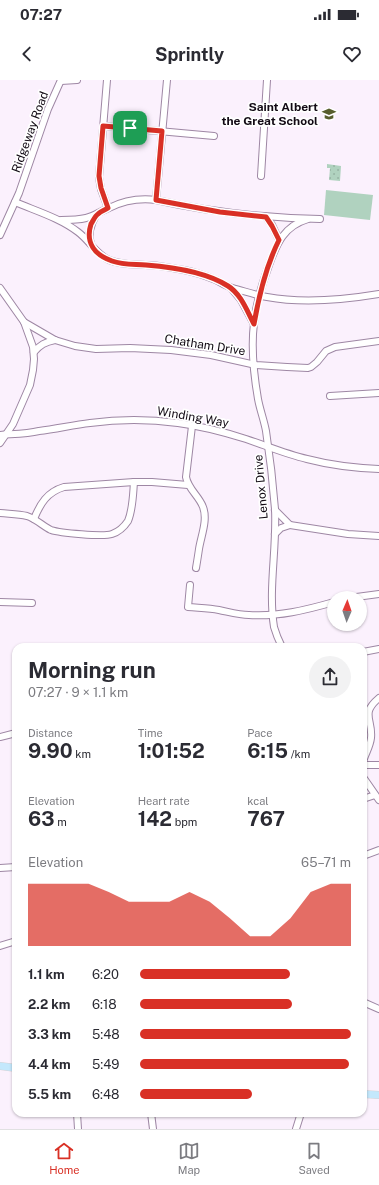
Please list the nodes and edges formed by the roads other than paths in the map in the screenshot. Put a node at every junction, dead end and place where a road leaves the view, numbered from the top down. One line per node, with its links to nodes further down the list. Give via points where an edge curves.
1 (77, 80): 5 (street)
2 (107, 80): 6 (street)
3 (166, 80): 7 (street)
4 (268, 80): 9 (street)
5 (61, 81): 11 (street, Ridgeway Road, via 48,109)
6 (103, 126): 7 (street); 12 (street, via 99,176)
7 (162, 131): 8 (street); 10 (street)
8 (214, 136)
9 (261, 176)
10 (156, 200): 12 (street, via 134,200); 14 (street, via 220,212)
11 (16, 202): 17 (street); 18 (street, Ridgeway Road)
12 (108, 208): 13 (street)
13 (97, 214): 17 (street, via 79,220); 20 (street, via 89,232)
14 (266, 217): 15 (street); 19 (street)
15 (308, 219): 16 (street); 19 (street, Lenox Drive, via 292,227)
16 (320, 219)
17 (59, 220): 20 (street, via 79,232)
18 (0, 235)
19 (279, 240): 24 (street, Lenox Drive)
20 (91, 245): 21 (street, via 111,261 188,271)
21 (229, 287): 24 (street); 26 (street, Lenox Drive, via 241,300)
22 (0, 288): 25 (street)
23 (379, 294): 24 (street, via 308,301)
24 (259, 296): 26 (street, Lenox Drive)
25 (24, 322): 27 (street, Chatham Drive); 29 (street)
26 (254, 324): 30 (street, Lenox Drive)
27 (55, 340): 29 (street, via 45,342); 30 (street, Chatham Drive, via 85,348 171,350)
28 (379, 341): 30 (street, Chatham Drive, via 330,348 308,368)
29 (34, 352): 34 (street, via 30,385 22,406)
30 (254, 364): 36 (street, Lenox Drive)
31 (379, 393): 32 (street)
32 (330, 396)
33 (192, 426): 34 (street, Winding Way, via 150,420 111,421); 36 (street, Winding Way, via 230,434); 39 (street, via 186,478)
34 (3, 435): 35 (street)
35 (0, 443)
36 (268, 447): 37 (street, Winding Way, via 326,463); 40 (street, Lenox Drive)
37 (379, 469)
38 (134, 482): 39 (street); 42 (street, via 58,488 43,501); 42 (street, via 130,516 125,525 112,534 54,531)
39 (188, 486): 46 (street, via 200,500 205,517)
40 (275, 510): 43 (street); 44 (street, Lenox Drive)
41 (0, 513): 42 (street)
42 (34, 519)
43 (290, 525): 44 (street, via 281,528); 45 (street)
44 (275, 534): 53 (street, Lenox Drive, via 272,595)
45 (379, 536)
46 (196, 568)
47 (190, 585): 53 (street, via 188,607 250,615)
48 (379, 594): 49 (street)
49 (367, 596)
50 (0, 602): 51 (street)
51 (32, 603)
52 (327, 604): 53 (street)
53 (274, 615): 54 (street, Lenox Drive, via 275,631)
54 (280, 643)
55 (379, 649): 56 (street)
56 (367, 651)
57 (379, 698): 60 (street, via 368,713 371,737)
58 (12, 734): 59 (street)
59 (0, 736)
60 (367, 751)
61 (367, 765): 62 (street)
62 (379, 765)
63 (367, 782): 64 (street)
64 (378, 798): 65 (street)
65 (367, 799)
66 (379, 850): 67 (street)
67 (367, 854)
68 (12, 867): 69 (street)
69 (0, 868)
70 (12, 942): 71 (street)
71 (0, 946)
72 (367, 1004): 73 (street)
73 (379, 1010)
74 (0, 1066): 75 (main road)
75 (12, 1068)
76 (367, 1094): 77 (main road)
77 (379, 1095)
78 (77, 1117): 81 (street)
79 (152, 1117): 82 (street)
80 (300, 1117): 83 (street)
81 (78, 1129)
82 (153, 1129)
83 (296, 1129)

